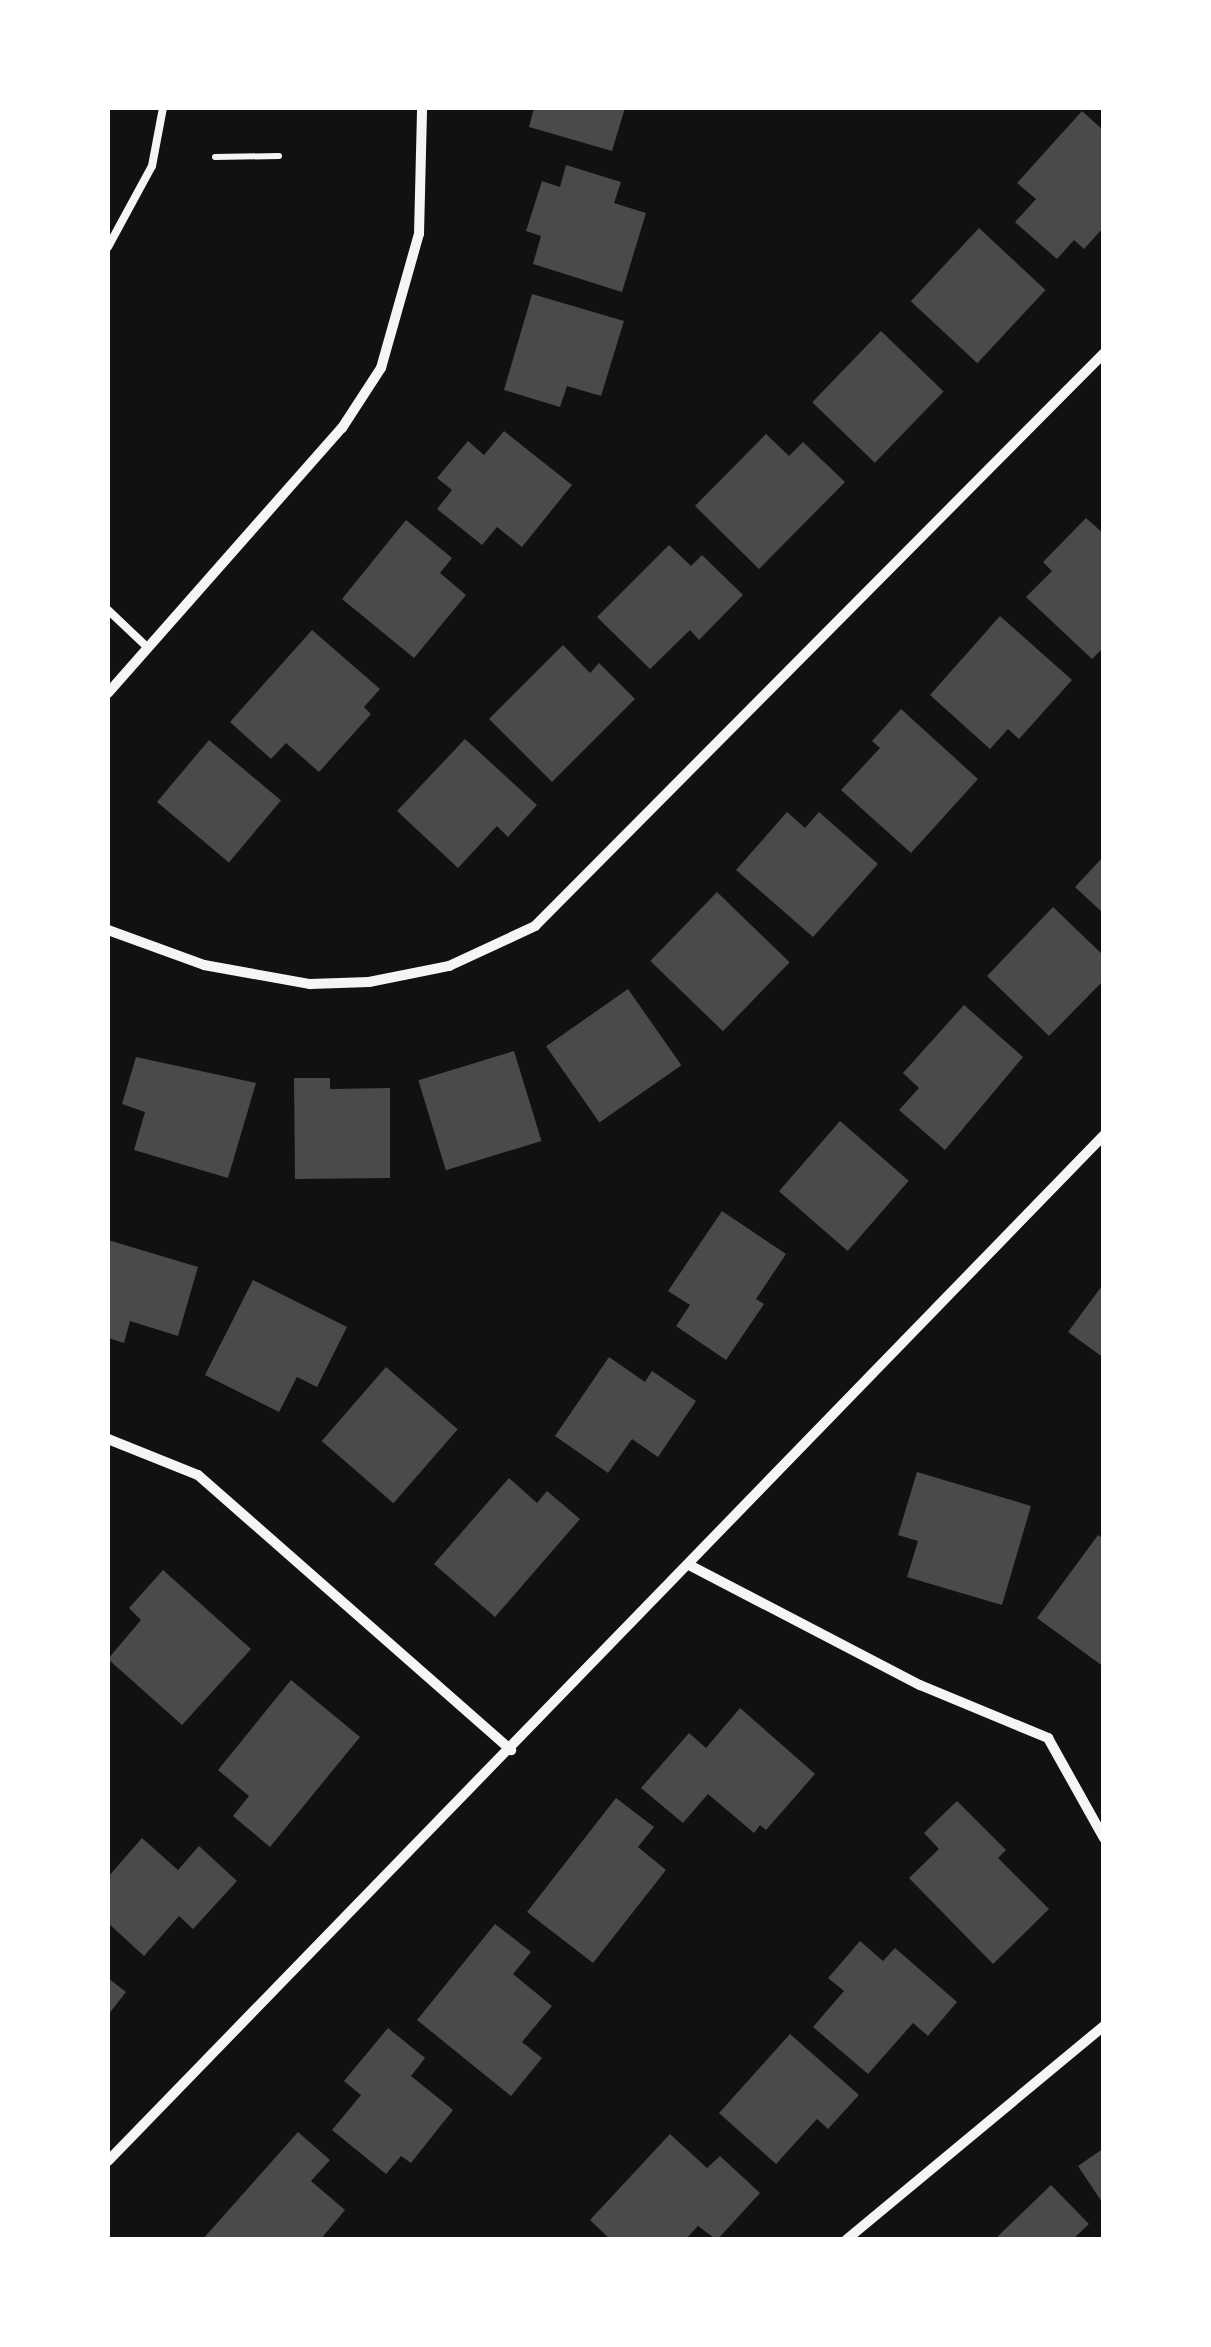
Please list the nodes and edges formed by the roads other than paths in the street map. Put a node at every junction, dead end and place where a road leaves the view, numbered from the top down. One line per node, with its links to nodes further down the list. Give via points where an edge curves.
1 (163, 108): 3 (lane, via 152,166)
2 (422, 108): 6 (street, via 419,234 381,368 342,428)
3 (108, 247)
4 (1104, 353): 8 (street, via 535,926 449,966 369,982 310,984 204,966)
5 (108, 610): 6 (lane)
6 (146, 648): 7 (street)
7 (108, 693)
8 (108, 930)
9 (1104, 1135): 11 (street)
10 (108, 1439): 12 (street, via 198,1475)
11 (692, 1566): 12 (street); 13 (street, via 920,1685 1048,1738)
12 (511, 1750): 15 (street)
13 (1104, 1838)
14 (1104, 2026): 16 (street)
15 (108, 2161)
16 (846, 2240)

